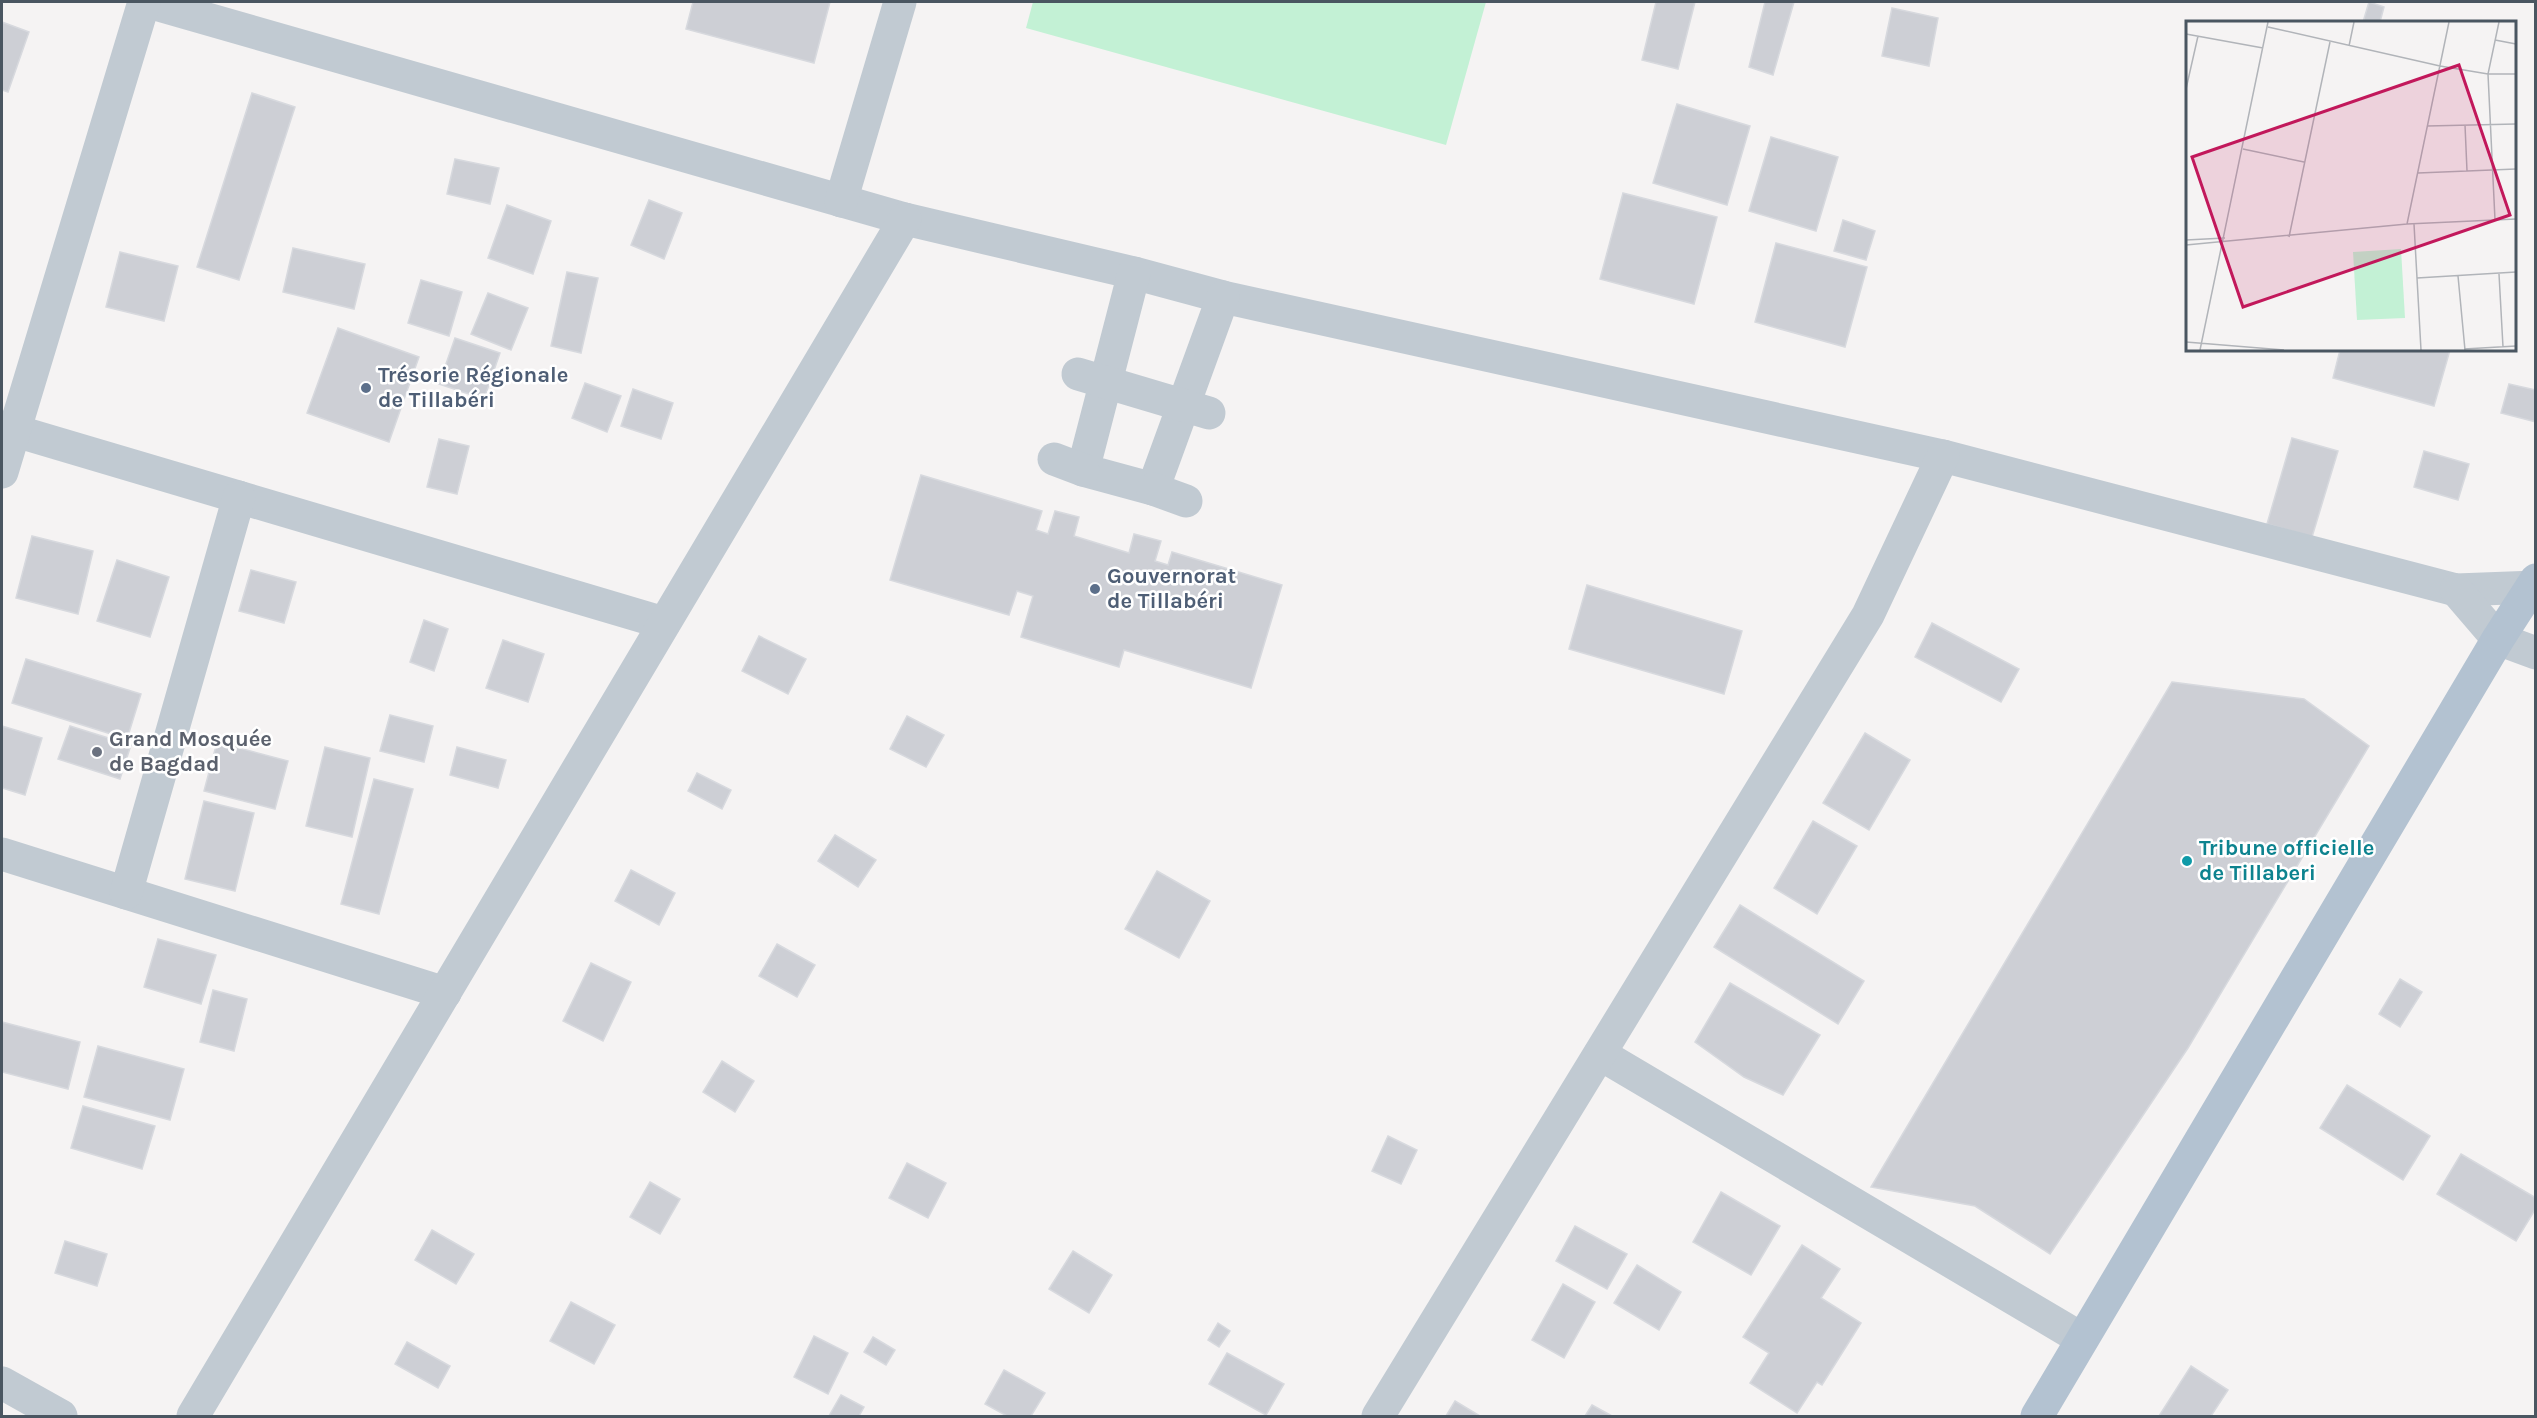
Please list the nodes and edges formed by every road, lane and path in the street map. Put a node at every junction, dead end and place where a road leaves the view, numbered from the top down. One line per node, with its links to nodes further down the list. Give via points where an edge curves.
1 (146, 2): 3 (street); 9 (street)
2 (900, 2): 3 (street)
3 (841, 201): 4 (street)
4 (905, 219): 5 (street); 17 (street)
5 (1134, 273): 6 (street); 7 (street)
6 (1223, 297): 8 (street); 10 (street)
7 (1093, 378): 8 (street); 12 (street, via 1069,465)
8 (1196, 409): 12 (street)
9 (7, 429): 11 (street); 13 (street)
10 (1943, 456): 16 (street); 23 (street, via 1868,615)
11 (2, 472)
12 (1153, 489): 14 (street)
13 (239, 498): 17 (street); 21 (street)
14 (1186, 501)
15 (2534, 584): 16 (street); 18 (main road)
16 (2456, 591): 18 (street)
17 (664, 623): 22 (street)
18 (2498, 639): 19 (street); 24 (main road)
19 (2535, 653)
20 (2, 854): 21 (street)
21 (126, 893): 22 (street)
22 (446, 993): 27 (street)
23 (1600, 1054): 24 (street); 28 (street)
24 (2082, 1339): 29 (main road)
25 (2, 1383): 26 (street)
26 (61, 1416)
27 (193, 1416)
28 (1378, 1416)
29 (2037, 1416)

